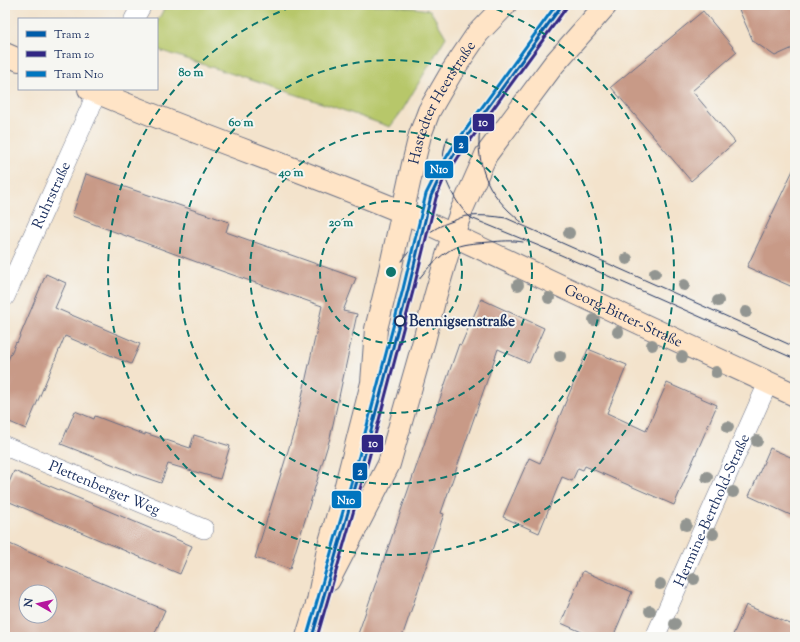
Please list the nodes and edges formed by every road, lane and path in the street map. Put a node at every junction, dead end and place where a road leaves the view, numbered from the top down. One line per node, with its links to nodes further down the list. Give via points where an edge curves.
1 (142, 5): 4 (street)
2 (505, 5): 8 (street, Hastedter Heerstraße, via 478,33 429,111 420,136)
3 (606, 5): 9 (street, via 554,64 486,155)
4 (135, 18)
5 (5, 54): 6 (street)
6 (18, 60)
7 (94, 90): 8 (street); 10 (street, Ruhrstraße, via 90,109)
8 (402, 212): 9 (street); 15 (street, Hastedter Heerstraße, via 376,329 372,383 328,549)
9 (453, 235): 11 (street, Georg-Bitter-Straße); 15 (street, via 389,464)
10 (5, 297)
11 (768, 383): 12 (street, Georg-Bitter-Straße); 17 (street, Hermine-Berthold-Straße)
12 (795, 395)
13 (5, 446): 14 (street, Plettenberger Weg)
14 (204, 529)
15 (318, 601): 16 (street)
16 (307, 637)
17 (655, 637)

